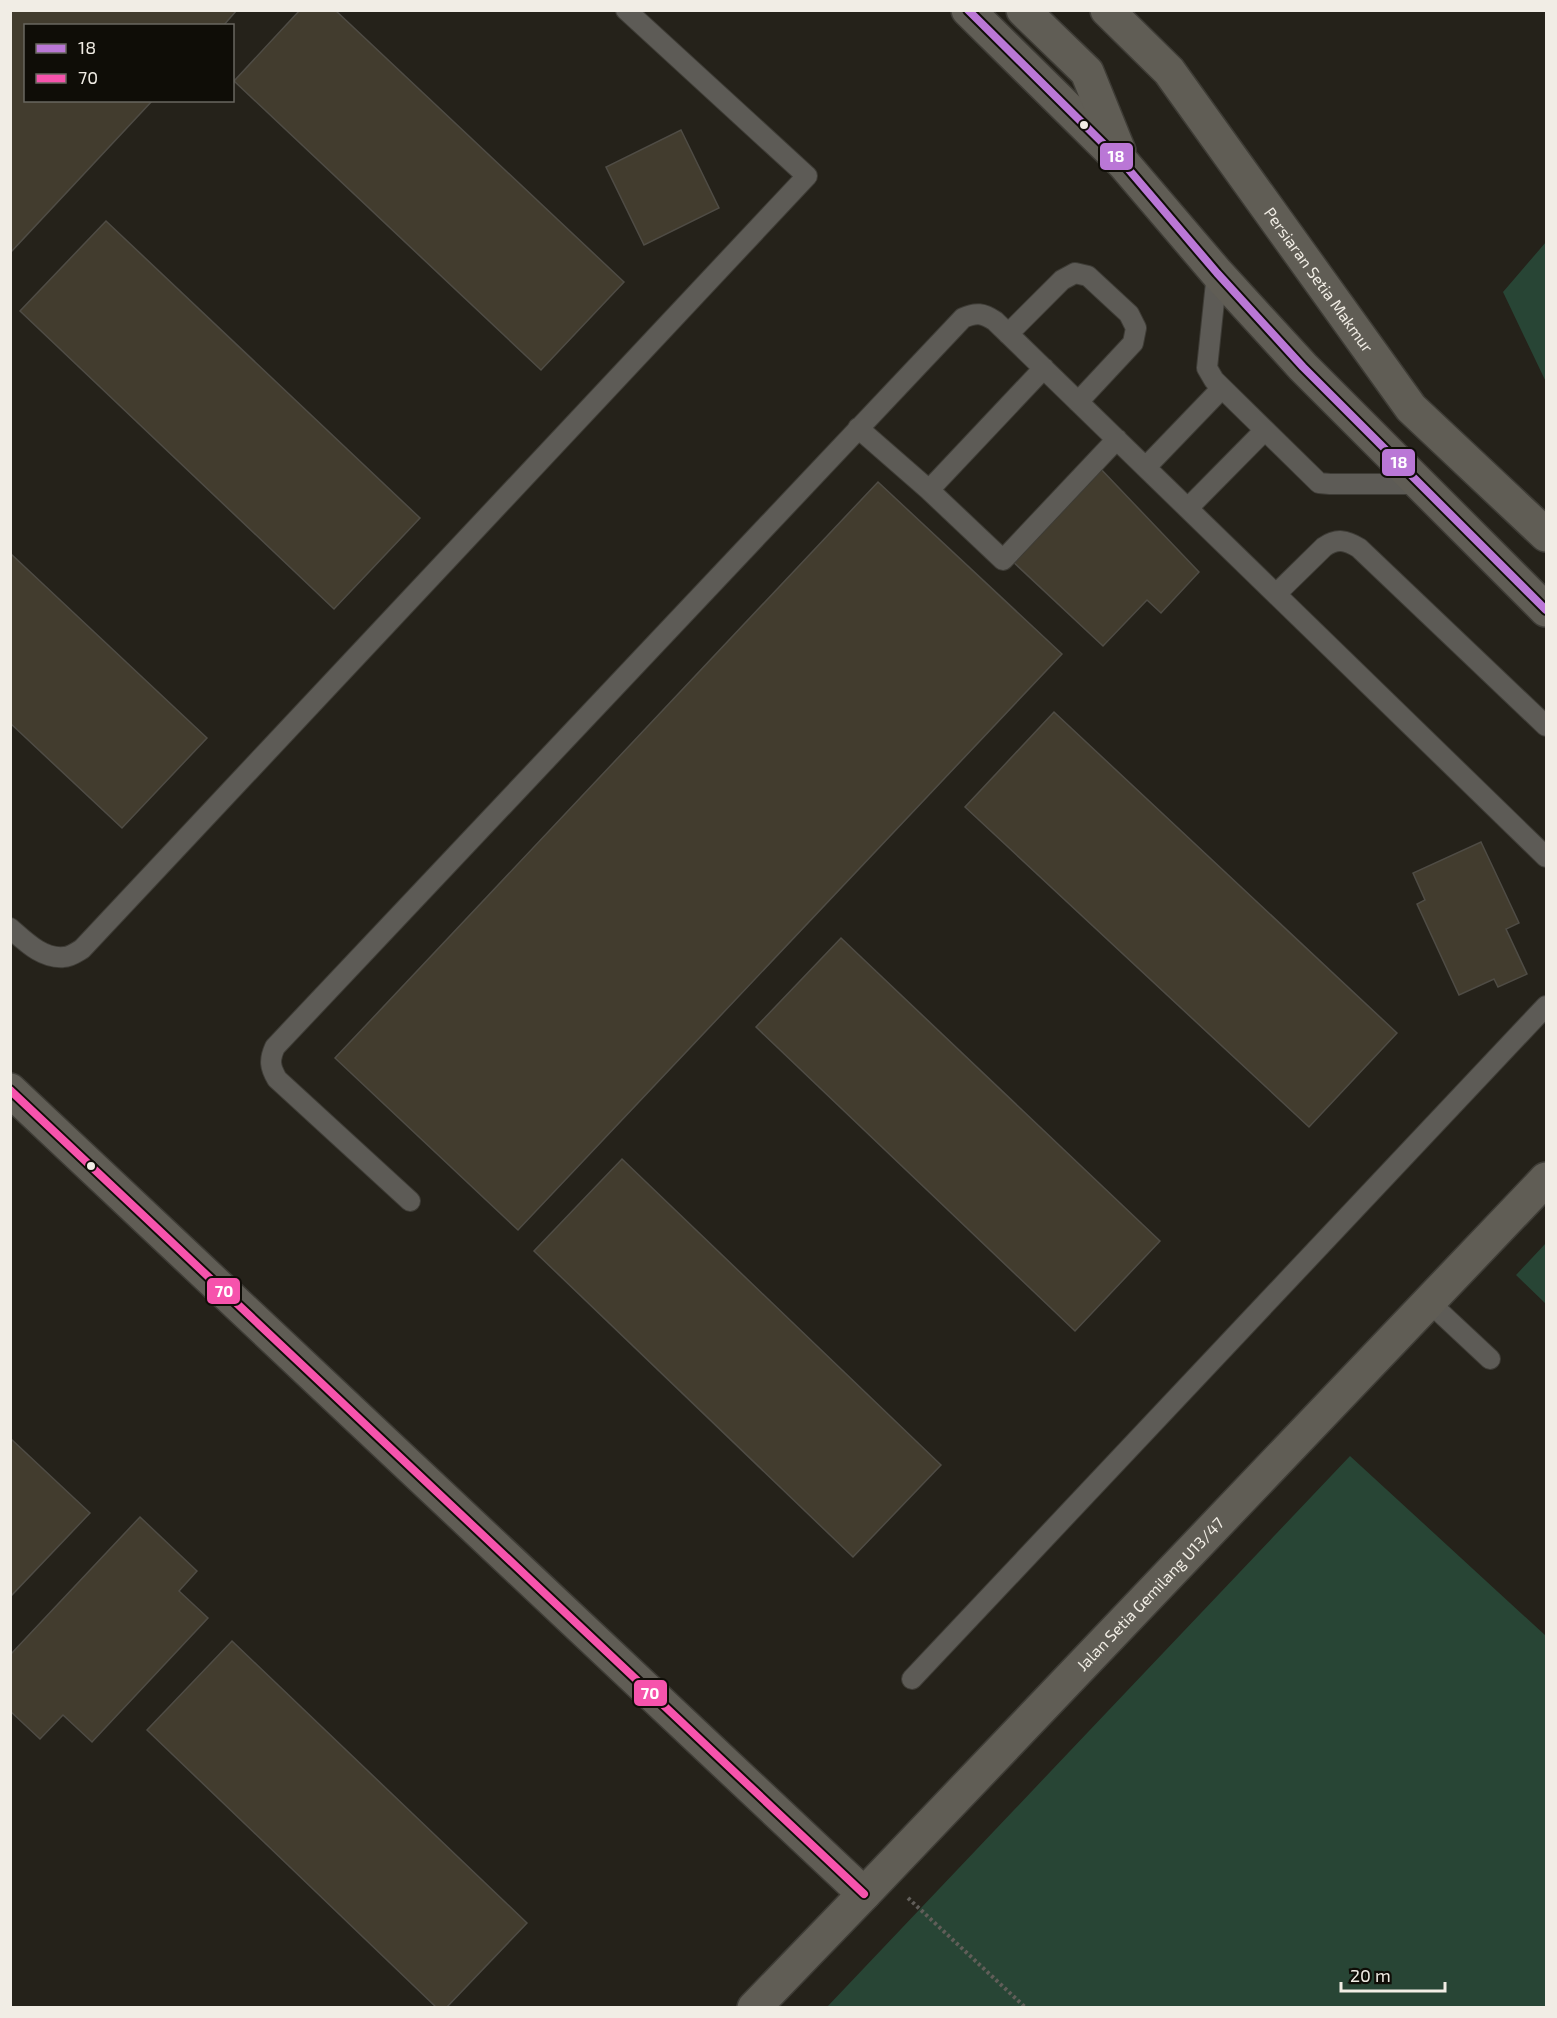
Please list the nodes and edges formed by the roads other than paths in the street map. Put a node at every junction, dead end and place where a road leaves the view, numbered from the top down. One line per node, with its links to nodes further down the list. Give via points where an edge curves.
1 (626, 10): 23 (lane, via 807,176 82,950 65,957 44,954)
2 (968, 10): 5 (street)
3 (1023, 10): 5 (street, via 1087,72)
4 (1107, 10): 18 (street, Persiaran Setia Makmur, via 1169,71 1411,408)
5 (1124, 164): 6 (street)
6 (1217, 273): 9 (lane, via 1207,368); 15 (street, via 1303,367)
7 (1008, 334): 8 (lane); 10 (lane, via 1062,280 1075,273 1088,276 1129,314 1136,328 1133,343); 11 (lane, via 985,314 963,318)
8 (1044, 368): 10 (lane); 16 (lane)
9 (1222, 388): 12 (lane); 14 (lane)
10 (1078, 402): 13 (lane)
11 (858, 428): 16 (lane); 27 (lane, via 275,1047 270,1058 277,1079)
12 (1265, 430): 15 (lane, via 1319,483); 17 (lane)
13 (1117, 440): 14 (lane); 16 (lane, via 1004,560)
14 (1146, 467): 17 (lane)
15 (1420, 484): 20 (street)
16 (929, 490)
17 (1188, 508): 19 (lane)
18 (1546, 535)
19 (1276, 594): 21 (lane, via 1332,541 1350,543); 22 (lane)
20 (1546, 610)
21 (1546, 726)
22 (1546, 857)
23 (10, 928)
24 (1546, 1006): 30 (lane)
25 (10, 1090): 31 (street)
26 (1546, 1179): 28 (street, Jalan Setia Gemilang U13/47)
27 (410, 1201)
28 (1429, 1302): 29 (lane); 31 (street, Jalan Setia Gemilang U13/47)
29 (1490, 1359)
30 (912, 1679)
31 (873, 1885): 32 (street, Jalan Setia Gemilang U13/47)
32 (753, 2007)

